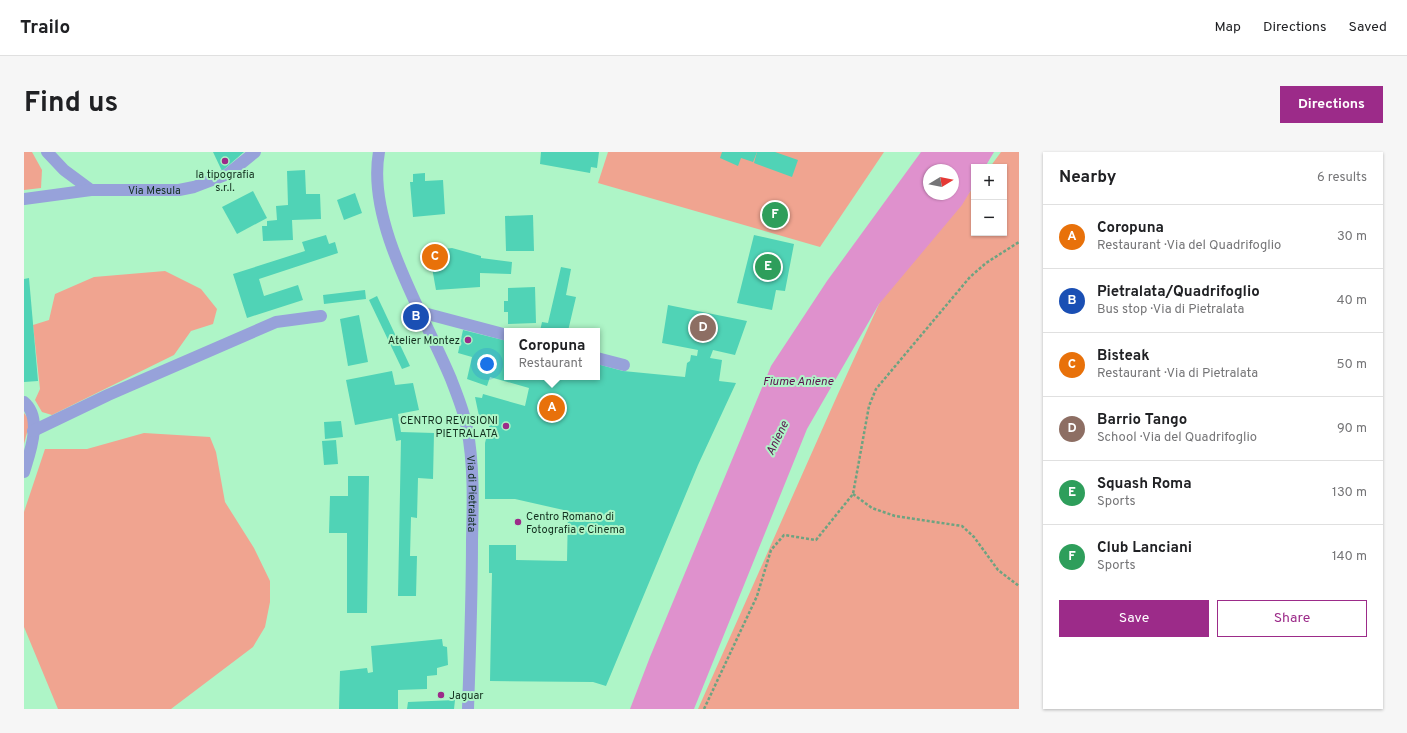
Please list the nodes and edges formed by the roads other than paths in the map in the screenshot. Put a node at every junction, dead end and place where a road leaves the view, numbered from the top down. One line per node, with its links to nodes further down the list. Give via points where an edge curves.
1 (47, 152): 4 (street, via 64,170)
2 (255, 152): 4 (street, Via Mesula, via 228,174 194,187 179,190)
3 (379, 152): 6 (street, Via di Pietralata, via 377,185 383,218 395,254)
4 (91, 190): 5 (street, Via Mesula)
5 (24, 199)
6 (420, 312): 8 (street); 14 (street, Via di Pietralata, via 464,412 467,428 473,507)
7 (321, 316): 12 (street, via 276,322 108,395)
8 (504, 334)
9 (600, 359): 10 (street)
10 (624, 365)
11 (24, 402): 12 (street, via 33,414)
12 (33, 431): 13 (street)
13 (24, 472)
14 (468, 709)

